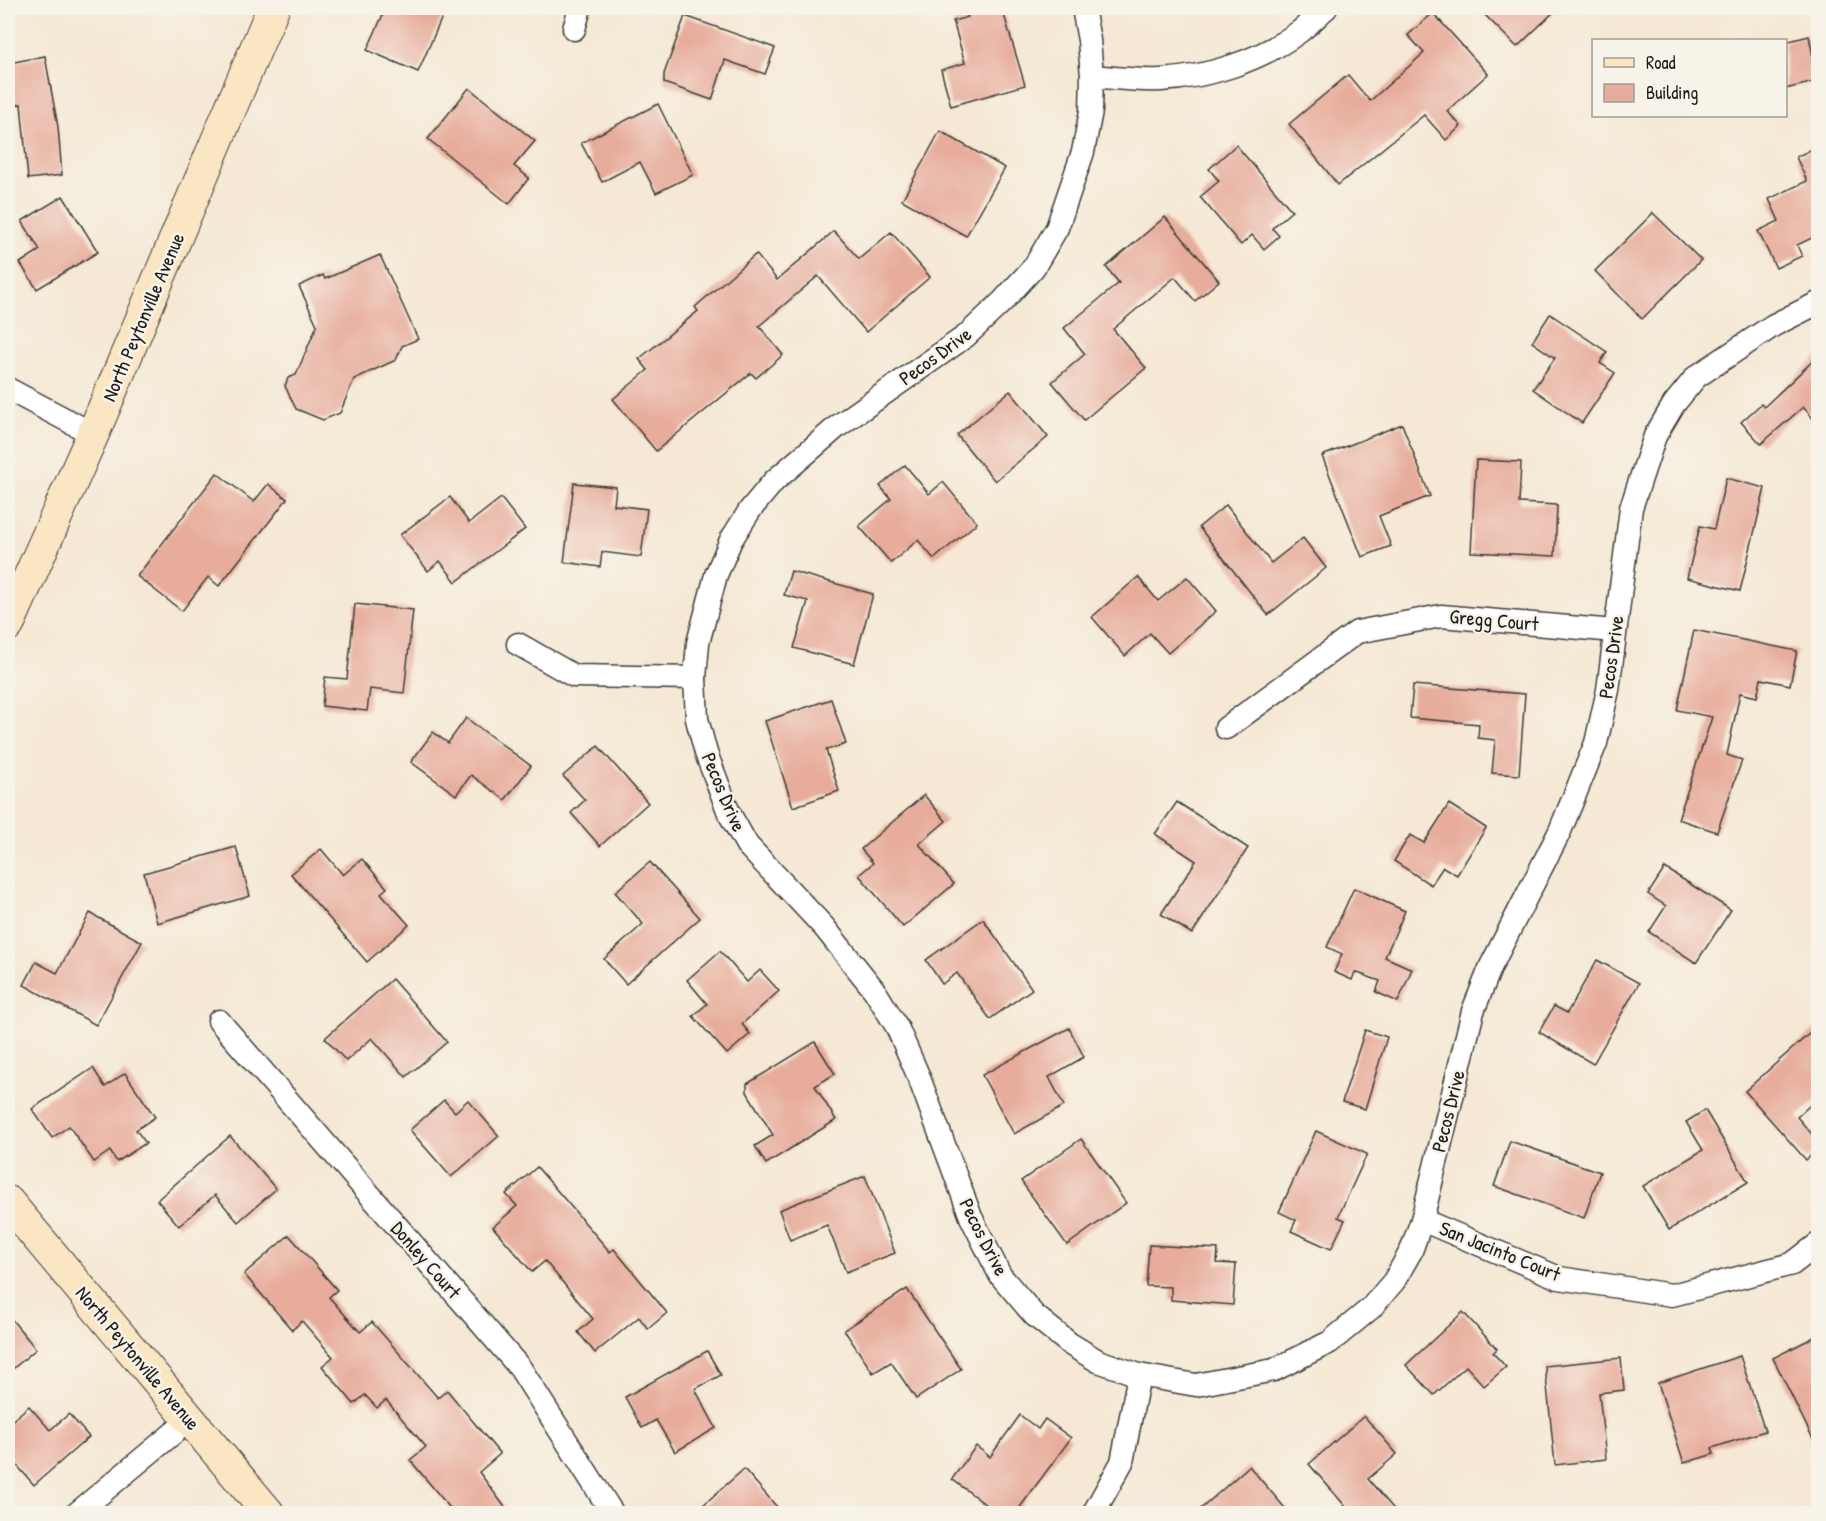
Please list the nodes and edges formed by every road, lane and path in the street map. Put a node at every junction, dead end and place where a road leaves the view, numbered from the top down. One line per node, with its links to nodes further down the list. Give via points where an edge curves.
1 (273, 8): 7 (street, North Peytonville Avenue)
2 (1083, 8): 4 (street, Pecos Drive)
3 (1326, 8): 4 (street, via 1299,32 1263,54 1226,69 1159,80)
4 (1092, 76): 11 (street, Pecos Drive, via 1092,111 1083,152 1057,228 1034,267 966,336 838,426 774,481 750,510 716,575 698,643)
5 (1818, 303): 9 (street, Pecos Drive, via 1774,325 1696,377 1674,404 1655,436 1631,508)
6 (8, 389): 7 (street)
7 (93, 434): 8 (street, North Peytonville Avenue)
8 (8, 625)
9 (1615, 631): 12 (street, Gregg Court, via 1441,615 1357,632); 15 (street, Pecos Drive, via 1596,743 1560,831 1491,966 1473,1011)
10 (518, 644): 11 (street, via 574,676)
11 (695, 678): 17 (street, Pecos Drive, via 697,719 729,813 747,844 824,927 875,991 897,1027 971,1217 1000,1275 1034,1315 1070,1344 1098,1361)
12 (1226, 728)
13 (219, 1021): 21 (street, Donley Court, via 520,1368)
14 (8, 1202): 18 (street, North Peytonville Avenue)
15 (1422, 1220): 16 (street, San Jacinto Court, via 1559,1278 1672,1295 1792,1264); 17 (street, Pecos Drive, via 1394,1281 1371,1308 1329,1342 1274,1370 1196,1385)
16 (1818, 1244)
17 (1139, 1375): 22 (street, via 1122,1462)
18 (189, 1420): 19 (street); 20 (street, North Peytonville Avenue)
19 (76, 1514)
20 (269, 1514)
21 (613, 1514)
22 (1093, 1514)

